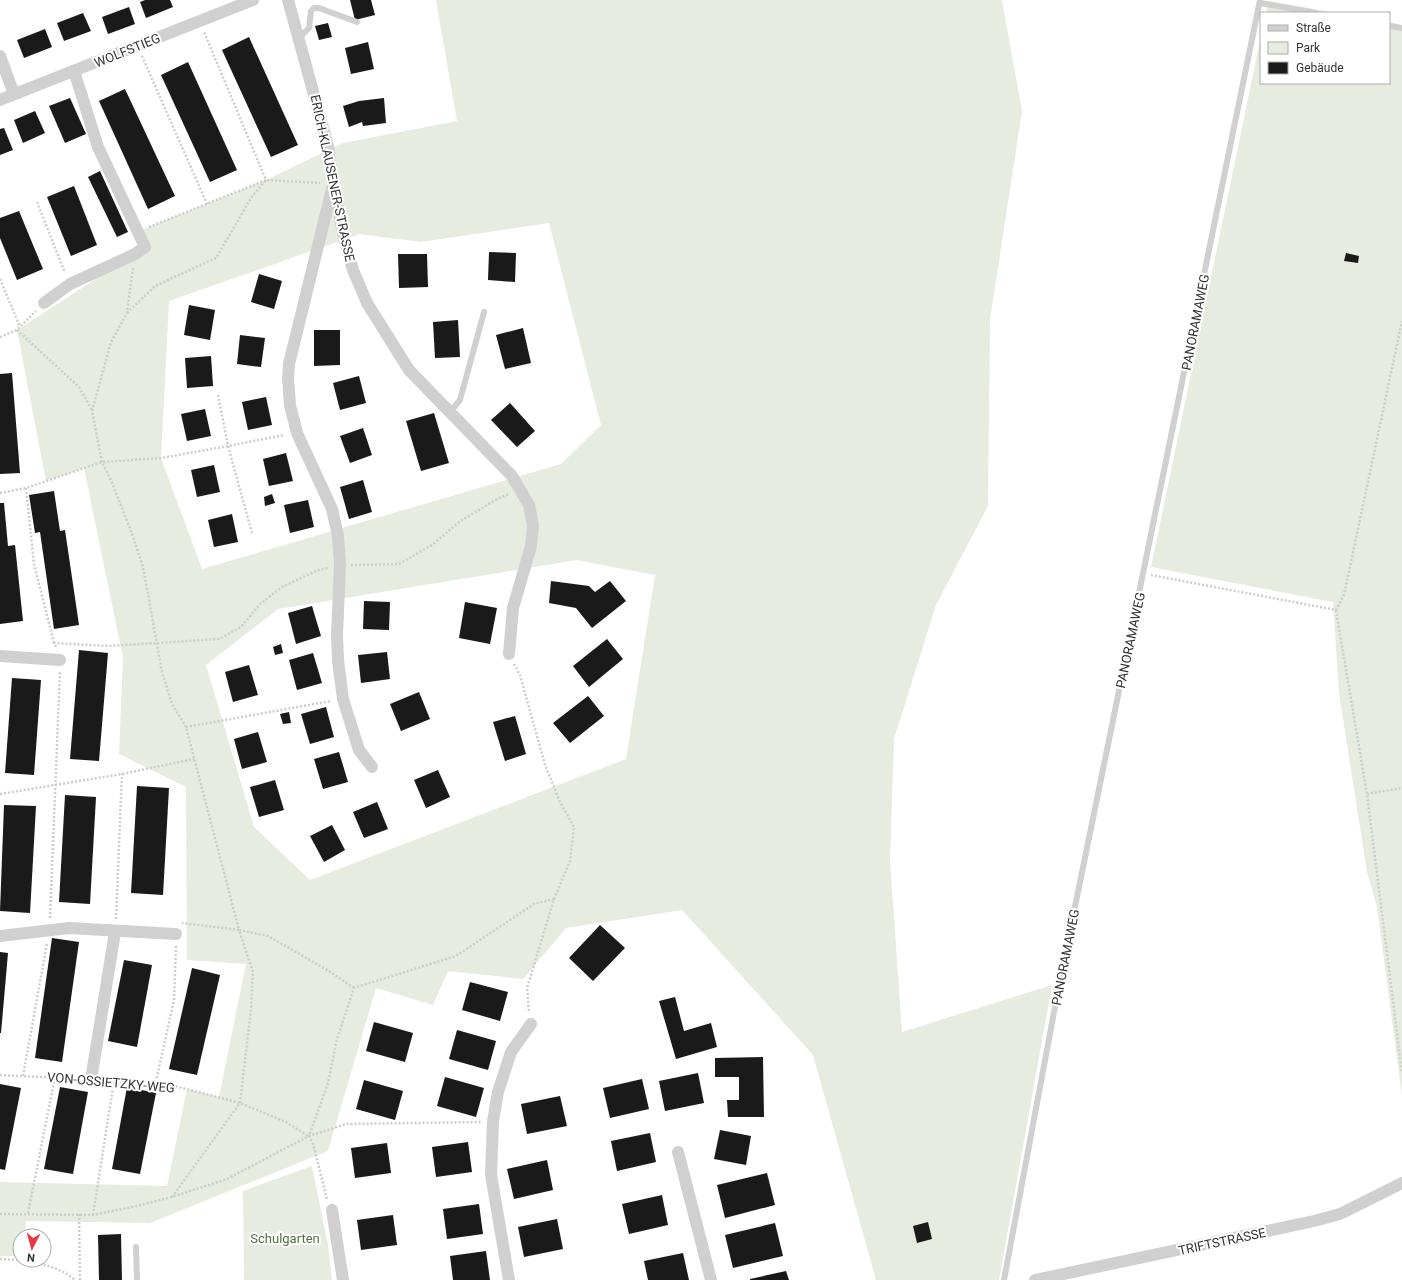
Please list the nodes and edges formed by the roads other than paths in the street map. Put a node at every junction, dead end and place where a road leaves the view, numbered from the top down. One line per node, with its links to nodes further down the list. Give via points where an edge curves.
1 (253, 0): 10 (street, WOLFSTIEG)
2 (288, 0): 8 (street, ERICH-KLAUSENER-STRASSE)
3 (1260, 2): 4 (lane); 34 (lane, PANORAMAWEG, via 1060,980)
4 (1311, 12)
5 (357, 22): 8 (lane, via 314,8 311,11 309,28)
6 (1390, 26): 7 (lane)
7 (1402, 28)
8 (300, 38): 13 (street, ERICH-KLAUSENER-STRASSE, via 328,146)
9 (0, 56): 11 (street)
10 (74, 71): 11 (street, WOLFSTIEG); 14 (street, via 98,147 145,247 70,284)
11 (14, 94): 12 (street, WOLFSTIEG)
12 (0, 100)
13 (333, 184): 16 (street, ERICH-KLAUSENER-STRASSE, via 345,242 367,303 409,370); 20 (street, via 289,364 288,378 290,405 297,433 332,509 338,536 338,660 344,699 359,750)
14 (44, 303)
15 (484, 312): 16 (lane, via 460,400)
16 (450, 412): 17 (street, ERICH-KLAUSENER-STRASSE, via 512,476 528,505 533,525 531,546 513,608)
17 (509, 654)
18 (0, 656): 19 (street)
19 (60, 660)
20 (372, 767)
21 (115, 932): 22 (street); 23 (street, via 69,928); 25 (street)
22 (176, 934)
23 (0, 936)
24 (531, 1024): 32 (street, via 511,1052 498,1092 493,1121 491,1175)
25 (91, 1080)
26 (678, 1152): 33 (street)
27 (1402, 1183): 35 (street, TRIFTSTRASSE, via 1340,1214 1314,1221)
28 (332, 1210): 31 (street)
29 (136, 1246): 30 (lane)
30 (137, 1280)
31 (343, 1280)
32 (509, 1280)
33 (711, 1280)
34 (1004, 1280)
35 (1035, 1280)

